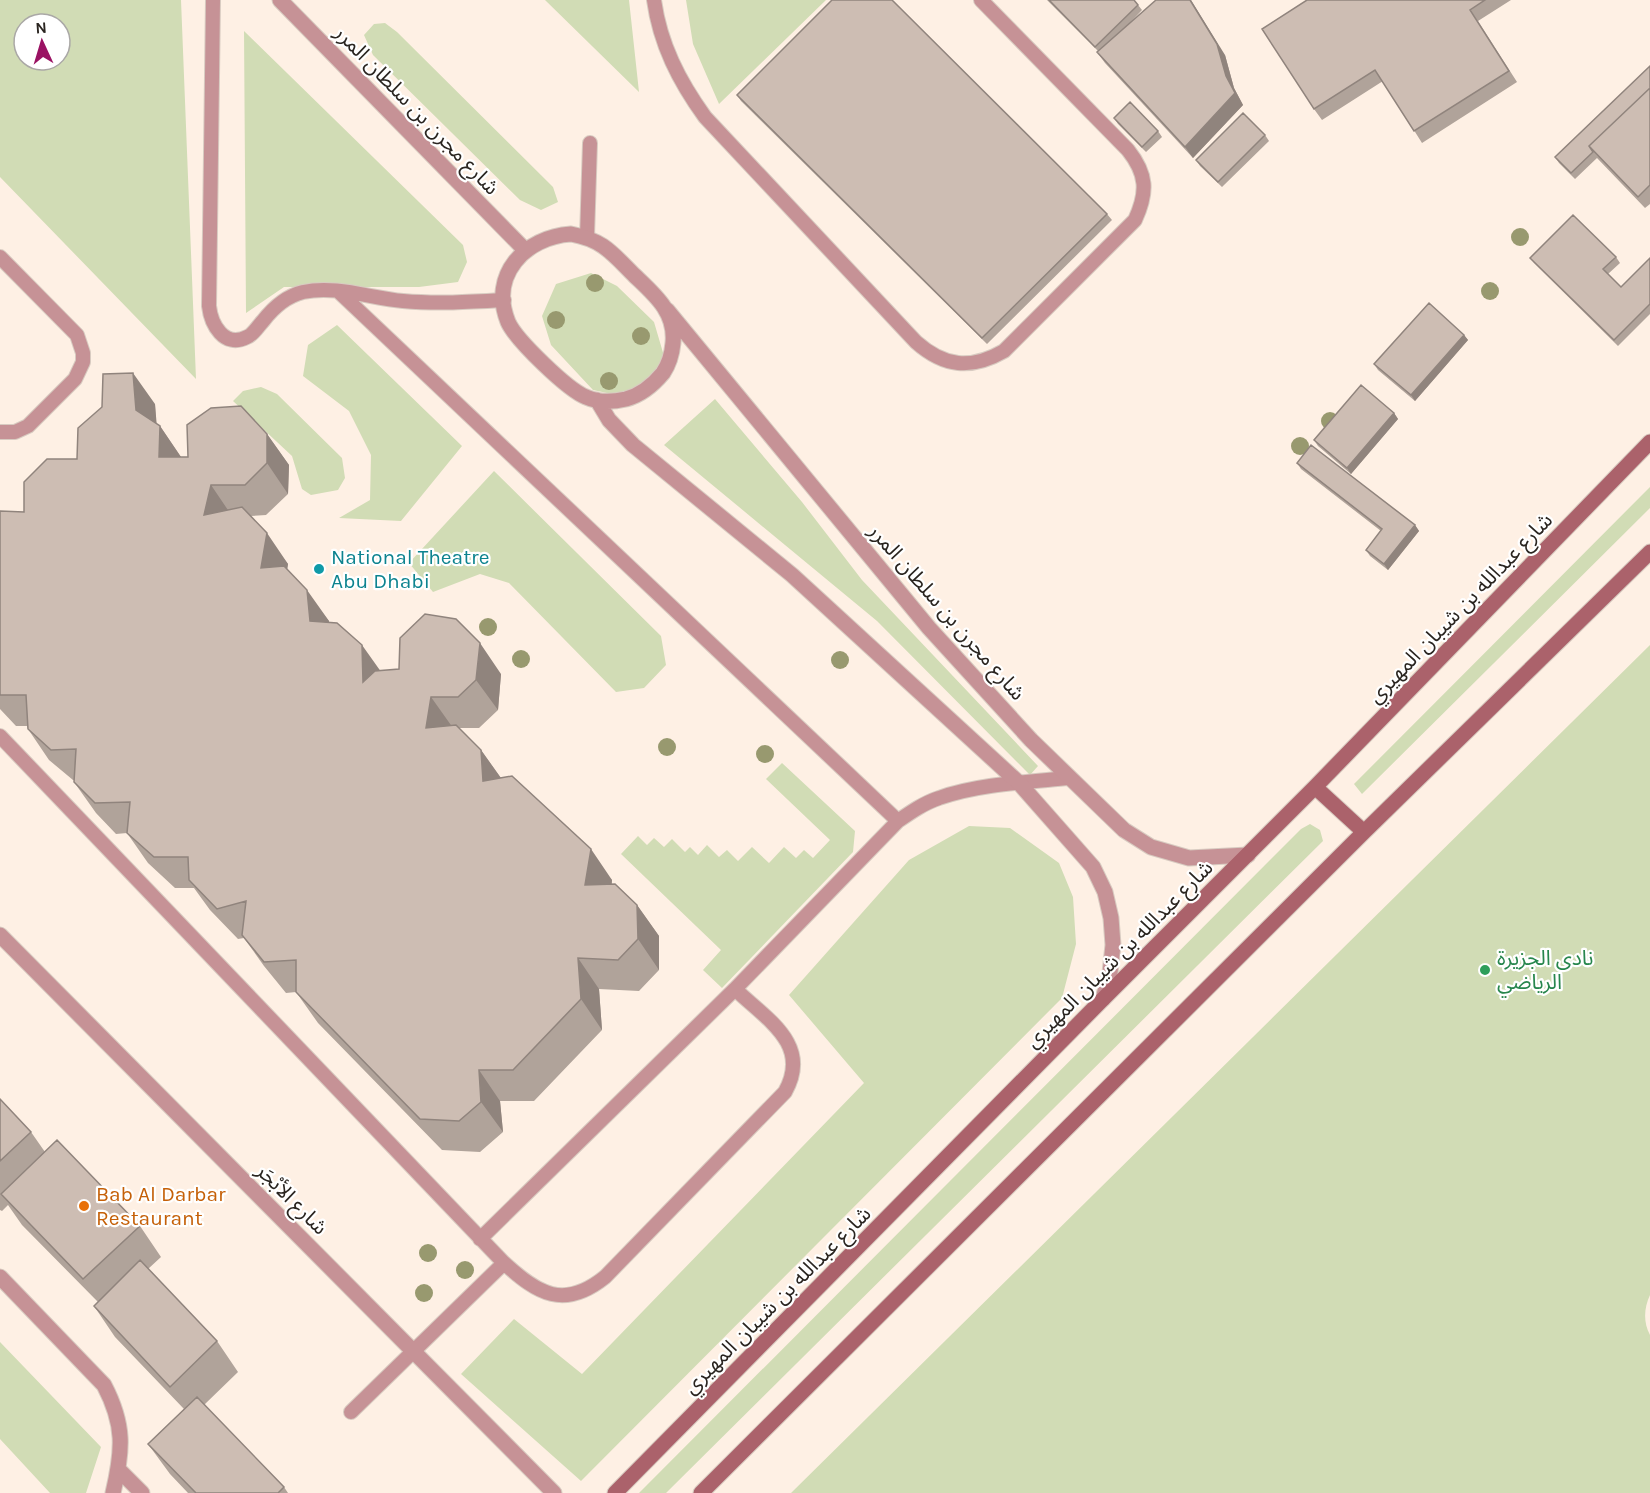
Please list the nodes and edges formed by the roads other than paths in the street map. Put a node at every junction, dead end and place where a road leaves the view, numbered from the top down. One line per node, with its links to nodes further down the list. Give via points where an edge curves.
1 (213, 0): 9 (lane, via 213,324 225,337 249,337 283,301 319,289)
2 (654, 0): 3 (lane, via 670,59 705,117 916,342 943,360 958,363 990,359 1004,351 1135,220 1144,191 1143,176 1128,150)
3 (981, 0)
4 (287, 2): 7 (street, شارع مجرن بن سلطان المرر)
5 (590, 143): 6 (lane)
6 (587, 237): 7 (street, via 554,235); 11 (street, via 602,244)
7 (525, 250): 10 (street, via 509,273)
8 (0, 257): 13 (lane, via 77,335 83,362 75,379 28,426 15,432)
9 (338, 291): 10 (lane, via 404,301); 20 (lane)
10 (504, 300): 12 (street, via 508,321 519,339 575,392)
11 (667, 310): 12 (street, via 672,324 671,355 657,381 631,398); 17 (street, شارع مجرن بن سلطان المرر, via 929,628)
12 (597, 400): 18 (street, via 609,420 633,445 792,575)
13 (0, 432)
14 (1650, 442): 19 (street, شارع عبدالله بن شيبان المهيري)
15 (1650, 552): 21 (street)
16 (0, 736): 26 (lane)
17 (1069, 778): 18 (lane); 22 (street, شارع مجرن بن سلطان المرر, via 1124,830 1151,847 1189,858)
18 (1019, 783): 20 (lane, via 937,798); 25 (street, via 1093,867 1105,892 1112,918 1113,945)
19 (1315, 787): 21 (street); 22 (street, شارع عبدالله بن شيبان المهيري)
20 (898, 821): 24 (lane)
21 (1364, 832): 36 (street)
22 (1248, 855): 25 (street, شارع عبدالله بن شيبان المهيري)
23 (0, 935): 29 (street, شارع الأبْجَر)
24 (735, 989): 26 (lane); 27 (lane, via 785,1036 792,1049 793,1079 776,1104 591,1287 567,1295 542,1292 526,1284)
25 (1103, 999): 35 (street, شارع عبدالله بن شيبان المهيري)
26 (480, 1239): 27 (lane)
27 (504, 1263): 29 (lane)
28 (0, 1277): 31 (street, via 104,1385 118,1417)
29 (413, 1351): 30 (lane); 34 (street, شارع الأبْجَر)
30 (351, 1412)
31 (118, 1469): 32 (street); 33 (street)
32 (113, 1493)
33 (142, 1493)
34 (554, 1493)
35 (615, 1493)
36 (701, 1493)

